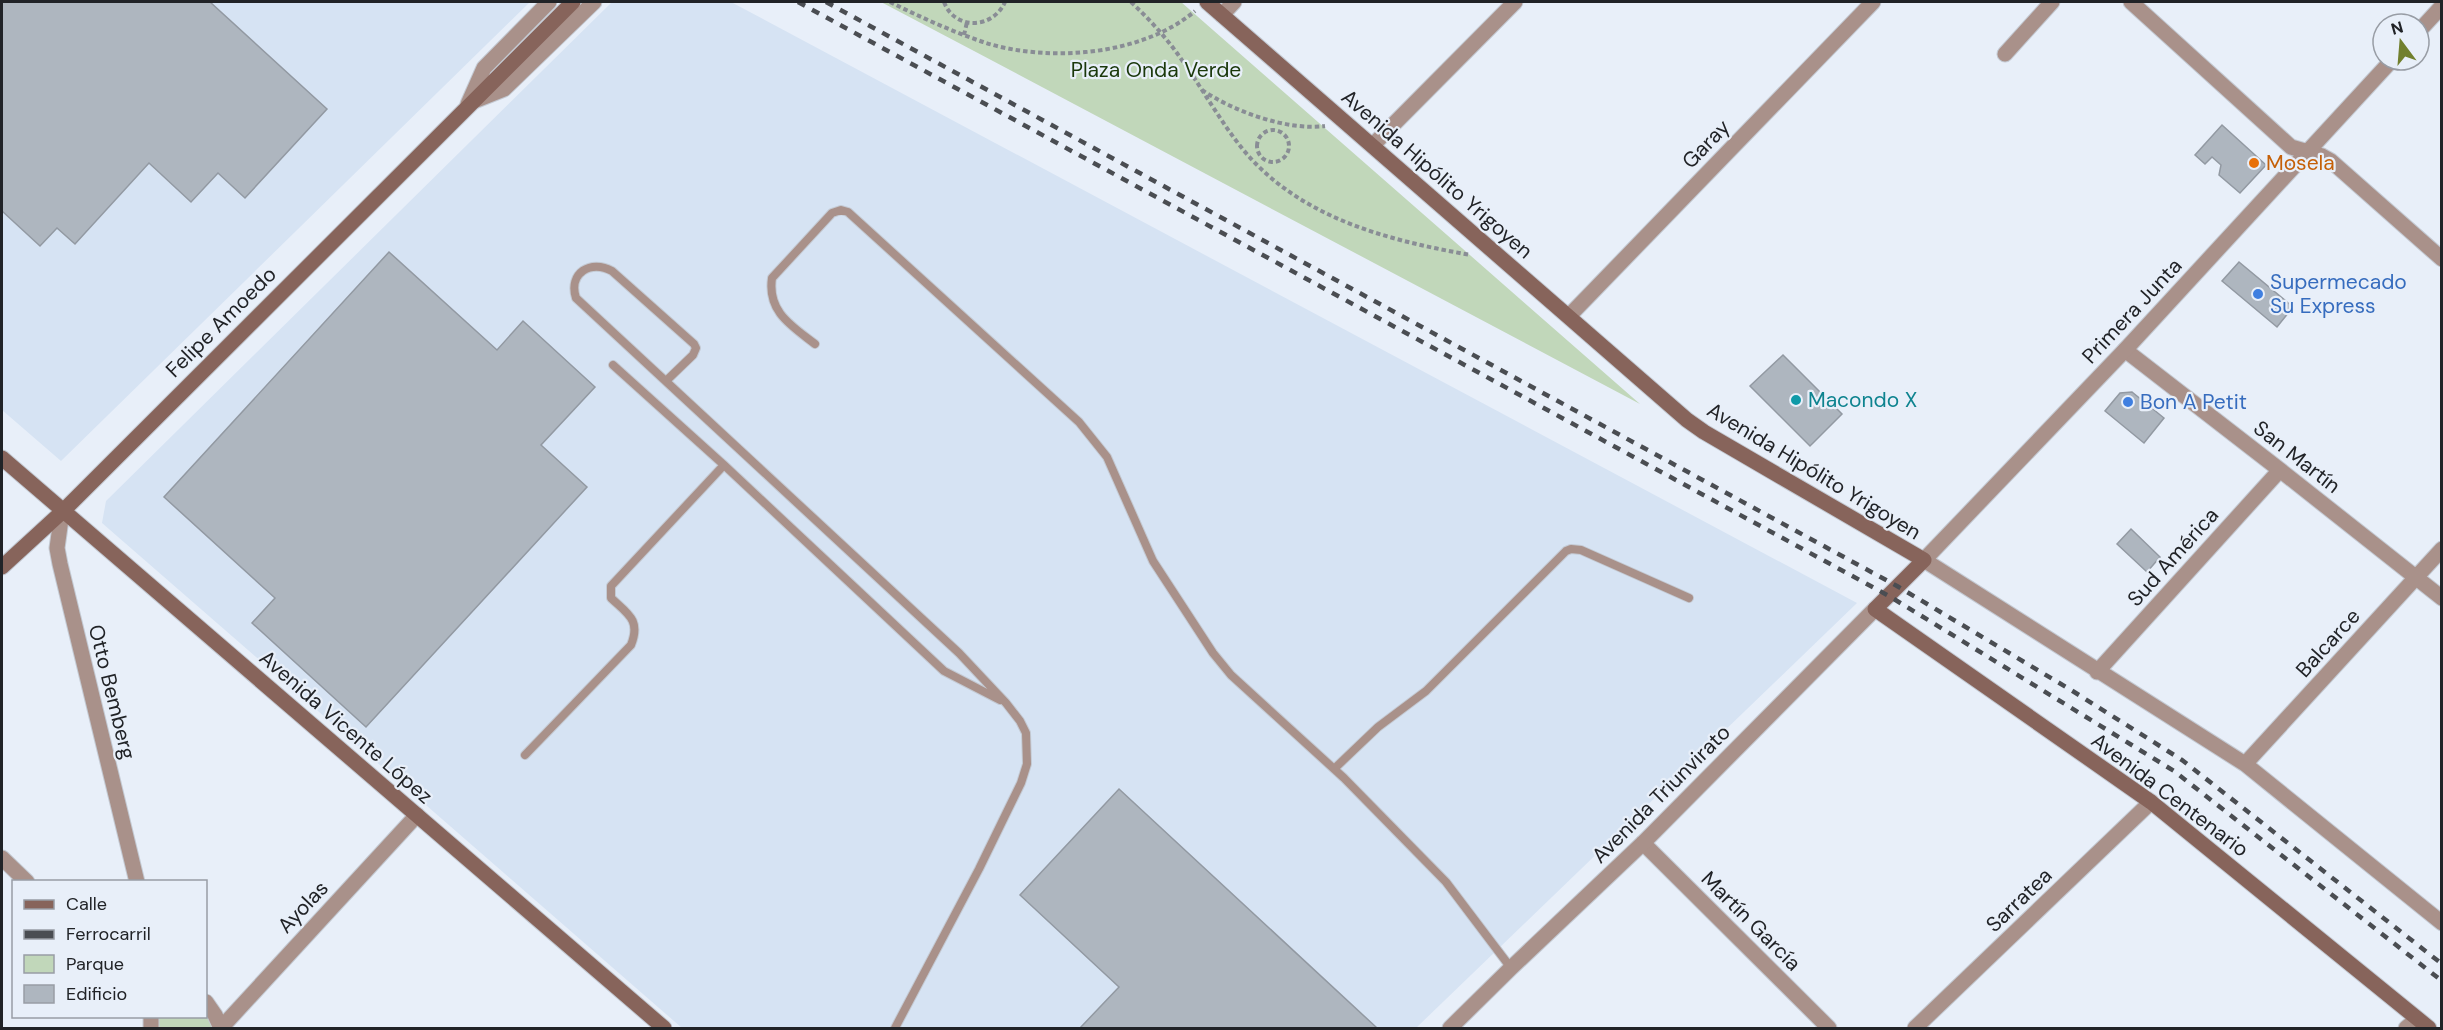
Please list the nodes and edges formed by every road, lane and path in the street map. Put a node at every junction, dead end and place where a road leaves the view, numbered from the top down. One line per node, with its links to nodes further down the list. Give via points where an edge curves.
1 (549, 2): 23 (street, Felipe Amoedo, via 484,68)
2 (573, 2): 23 (main road, Felipe Amoedo)
3 (594, 2): 23 (street, Felipe Amoedo, via 504,89)
4 (890, 2): 19 (path)
5 (944, 2): 17 (path, via 951,14)
6 (1005, 2): 17 (path, via 991,19)
7 (1131, 2): 18 (path)
8 (1234, 2): 15 (street)
9 (1515, 2): 27 (street)
10 (1873, 2): 33 (street, Garay)
11 (2052, 2): 20 (street)
12 (2131, 2): 28 (street, via 2291,147)
13 (1202, 5): 15 (main road, Avenida Hipólito Yrigoyen); 18 (path)
14 (2442, 6): 16 (street)
15 (1222, 15): 25 (main road, Avenida Hipólito Yrigoyen)
16 (2431, 18)
17 (968, 22): 19 (path)
18 (1161, 33): 19 (path, via 1138,43 1069,52 1029,52); 22 (path)
19 (964, 35)
20 (2005, 54)
21 (2381, 72): 28 (street, Primera Junta)
22 (1199, 88): 24 (path, via 1250,115); 30 (path)
23 (468, 104): 41 (main road, Felipe Amoedo)
24 (1286, 123): 25 (path, via 1318,127); 26 (path)
25 (1348, 123): 27 (main road, Avenida Hipólito Yrigoyen)
26 (1281, 132): 29 (path, via 1271,130 1262,135 1257,144); 29 (path, via 1288,140 1289,151 1278,161)
27 (1373, 144): 33 (main road, Avenida Hipólito Yrigoyen)
28 (2307, 153): 32 (street, via 2331,161); 35 (street, Primera Junta)
29 (1263, 158): 30 (path)
30 (1256, 165): 31 (path, via 1287,192 1367,231 1406,243)
31 (1473, 255)
32 (2442, 259)
33 (1569, 316): 43 (main road, Avenida Hipólito Yrigoyen, via 1704,432)
34 (815, 344): 54 (lane, via 778,312 772,278 832,213 841,210 848,212 1095,440 1118,478 1153,561 1200,636 1231,675)
35 (2126, 350): 40 (street, San Martín); 43 (street, Primera Junta)
36 (613, 365): 39 (lane)
37 (666, 381): 37 (lane, via 693,355 694,344 612,271 597,265 587,267 574,284 576,298); 51 (lane, via 959,653)
38 (2, 458): 41 (main road, Avenida Vicente López)
39 (724, 465): 51 (lane, via 944,672); 52 (lane, via 611,586 611,598 635,623 631,645)
40 (2280, 470): 45 (street, San Martín); 50 (street, Sud América)
41 (62, 512): 44 (main road, Felipe Amoedo); 56 (main road, Avenida Vicente López); 60 (street, Otto Bemberg, via 57,548 60,564)
42 (2442, 549): 45 (street, Balcarce)
43 (1924, 561): 46 (main road, Primera Junta); 50 (street, Avenida Hipólito Yrigoyen)
44 (2, 567)
45 (2415, 577): 48 (street, San Martín); 53 (street, Balcarce)
46 (1897, 586): 49 (main road, Avenida Triunvirato)
47 (1689, 598): 54 (lane, via 1581,550 1566,551 1426,691 1378,727)
48 (2442, 598)
49 (1875, 609): 55 (main road, Avenida Centenario); 57 (street, Avenida Triunvirato)
50 (2097, 672): 53 (street, Avenida Hipólito Yrigoyen)
51 (1006, 703): 67 (lane, via 1026,733 1027,764 1021,783)
52 (525, 755)
53 (2245, 765): 61 (street, Avenida Hipólito Yrigoyen)
54 (1334, 769): 62 (lane, via 1446,882)
55 (2151, 802): 64 (main road, Avenida Centenario); 70 (street, Sarratea)
56 (417, 815): 65 (street, Ayolas); 66 (main road, Avenida Vicente López)
57 (1643, 843): 62 (street, Avenida Triunvirato); 69 (street, Martín García)
58 (2, 858): 59 (street)
59 (25, 880)
60 (137, 880)
61 (2442, 923)
62 (1511, 968): 68 (street, Avenida Triunvirato)
63 (207, 1003): 65 (street)
64 (2411, 1024): 71 (main road, Avenida Centenario)
65 (221, 1028)
66 (664, 1029)
67 (895, 1029)
68 (1450, 1029)
69 (1829, 1029)
70 (1916, 1029)
71 (2429, 1029)

